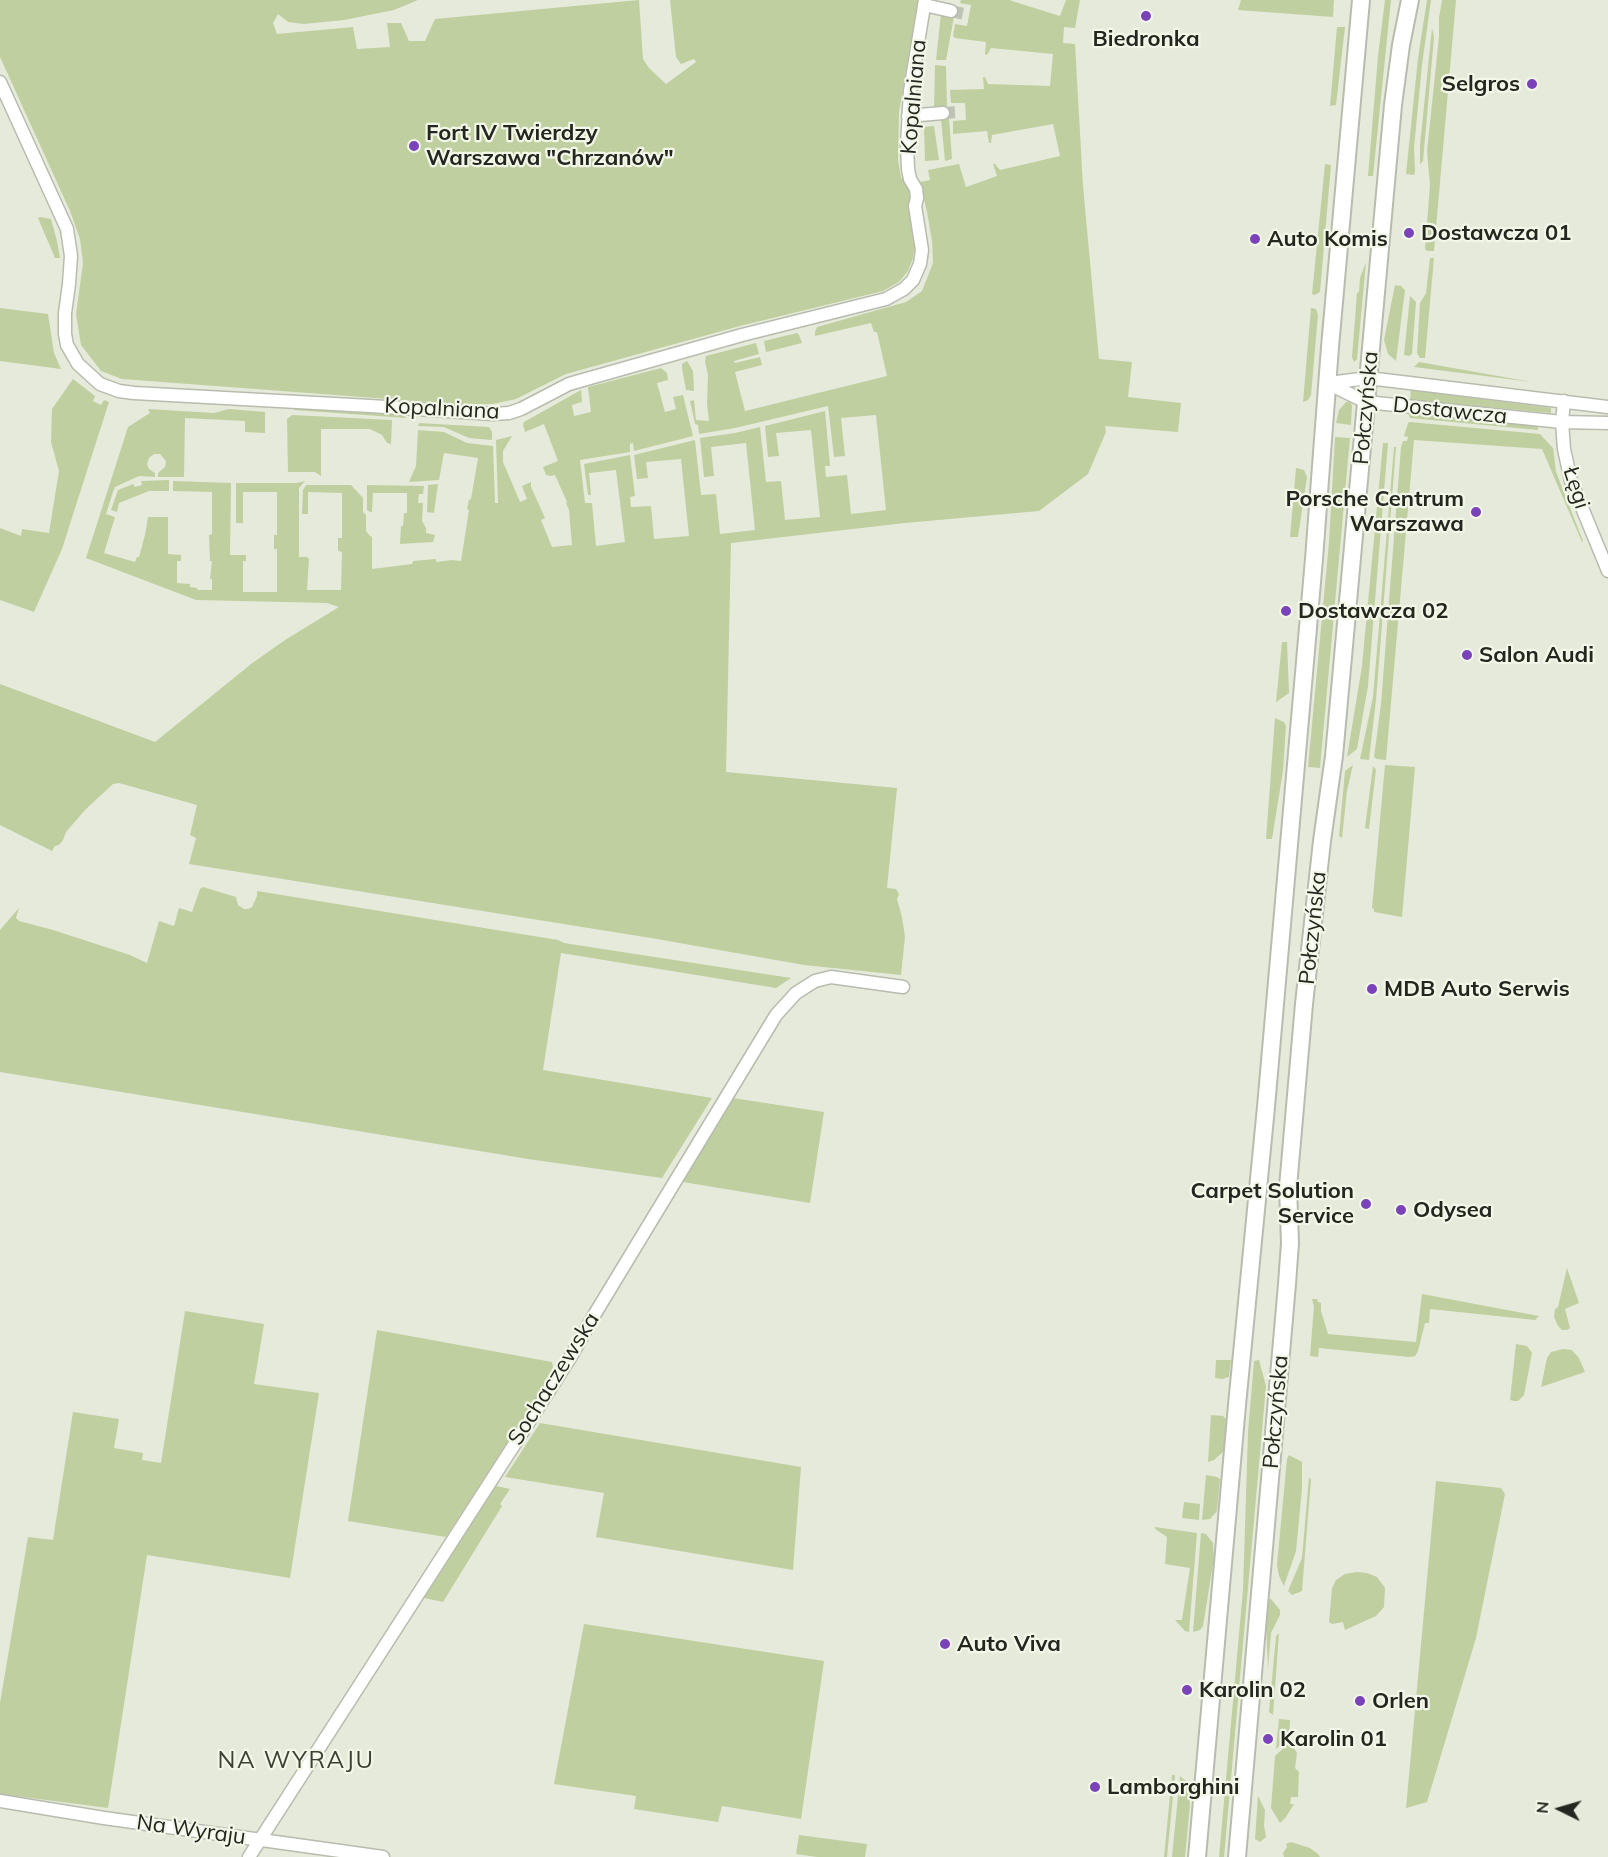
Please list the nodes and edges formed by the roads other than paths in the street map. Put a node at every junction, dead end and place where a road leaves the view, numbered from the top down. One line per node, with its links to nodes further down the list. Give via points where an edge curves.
1 (1361, 0): 9 (main road, Połczyńska)
2 (1410, 0): 8 (main road, Połczyńska, via 1393,105)
3 (924, 3): 4 (street); 7 (street, Kopalniana)
4 (951, 10)
5 (0, 82): 7 (street, Kopalniana, via 67,229 71,256 65,313 67,345 78,364 100,384 134,393 493,414 521,409 576,382 886,299 904,289 913,280 922,249 916,189 908,169)
6 (943, 113): 7 (street)
7 (908, 116)
8 (1368, 378): 9 (street, Dostawcza); 10 (street, Dostawcza); 11 (main road, Połczyńska)
9 (1327, 383): 11 (street, Dostawcza); 21 (main road, Połczyńska, via 1267,1098)
10 (1564, 401): 12 (street, Dostawcza); 13 (street, Łęgi)
11 (1366, 402): 13 (street, Dostawcza); 22 (main road, Połczyńska, via 1334,756 1304,1004 1288,1187 1289,1263)
12 (1608, 407)
13 (1562, 422): 14 (street, Dostawcza); 15 (street, Łęgi, via 1571,481)
14 (1608, 423)
15 (1608, 571)
16 (903, 987): 18 (street, Sochaczewska, via 831,977 815,981 796,993 776,1015 570,1358)
17 (0, 1801): 18 (street, Na Wyraju)
18 (261, 1839): 19 (street, Sochaczewska); 20 (street, Na Wyraju)
19 (249, 1857)
20 (383, 1857)
21 (1197, 1857)
22 (1238, 1857)

